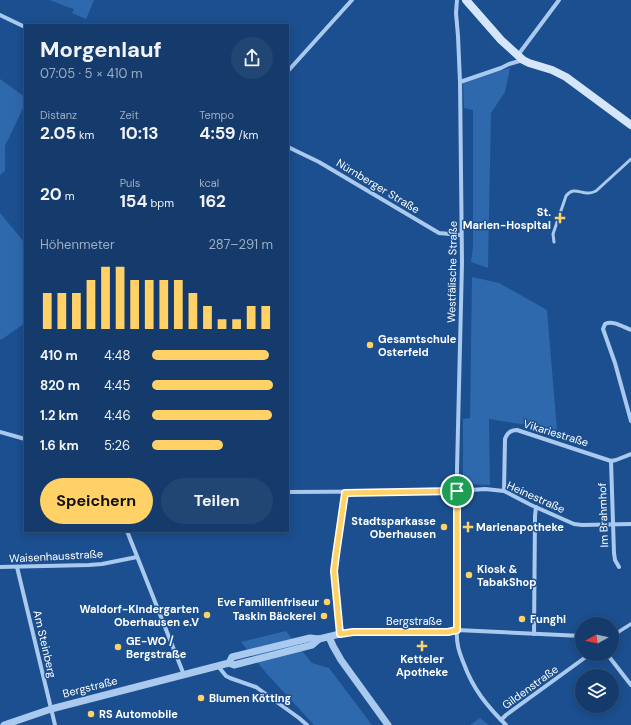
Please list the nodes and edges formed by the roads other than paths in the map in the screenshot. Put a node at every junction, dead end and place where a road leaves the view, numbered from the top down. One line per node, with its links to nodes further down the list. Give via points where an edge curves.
1 (352, 0): 8 (street)
2 (457, 0): 9 (street, Westfälische Straße)
3 (466, 0): 7 (main road, via 500,40)
4 (560, 0): 7 (street)
5 (0, 15): 6 (street)
6 (24, 26)
7 (520, 58): 9 (street, via 501,68); 10 (main road, via 560,73)
8 (289, 70)
9 (460, 82): 13 (street, Westfälische Straße)
10 (631, 125)
11 (289, 147): 13 (street, Nürnberger Straße, via 319,162 439,232)
12 (631, 159): 14 (lane, via 596,191 572,191 566,196 553,234)
13 (461, 235): 21 (street, Westfälische Straße)
14 (554, 242)
15 (631, 330): 16 (street, via 609,322 603,329)
16 (631, 421)
17 (0, 432): 18 (street)
18 (24, 439)
19 (631, 454): 20 (street)
20 (611, 461): 22 (street, Vikariestraße, via 512,430 504,439); 27 (street, Im Brahmhof)
21 (457, 491): 22 (street, Heinestraße); 24 (street, Heinestraße); 34 (street, Westfälische Straße)
22 (504, 491): 25 (street, Heinestraße)
23 (289, 492): 24 (street, Heinestraße)
24 (345, 493): 36 (street, via 334,571)
25 (536, 507): 27 (street, Heinestraße, via 574,524); 37 (street)
26 (631, 524): 27 (street, Heinestraße)
27 (612, 525): 32 (street, Im Brahmhof, via 615,560)
28 (127, 532): 29 (street)
29 (137, 557): 31 (street, Waisenhausstraße, via 102,564); 43 (street)
30 (0, 567): 31 (street, Waisenhausstraße)
31 (17, 567): 45 (street, Am Steinberg)
32 (619, 567)
33 (631, 624): 35 (street)
34 (457, 630): 36 (street, Bergstraße); 37 (street, Bergstraße); 46 (street, Westfälische Straße, via 456,641 471,682 485,703)
35 (619, 632)
36 (340, 634): 39 (street, Bergstraße)
37 (534, 634): 38 (street, Bergstraße)
38 (575, 636)
39 (329, 637): 42 (street, Bergstraße, via 319,639 312,645 234,665 229,663); 50 (street, via 341,660)
40 (580, 661): 46 (street, Gildenstraße)
41 (612, 661): 44 (street)
42 (218, 666): 43 (street, Bergstraße); 49 (street, via 226,676 256,687)
43 (184, 674): 45 (street, Bergstraße)
44 (631, 685)
45 (51, 709): 47 (street, Bergstraße); 48 (street, Am Steinberg)
46 (501, 720): 51 (street, Westfälische Straße)
47 (4, 725)
48 (55, 725)
49 (307, 725)
50 (388, 725)
51 (506, 725)

